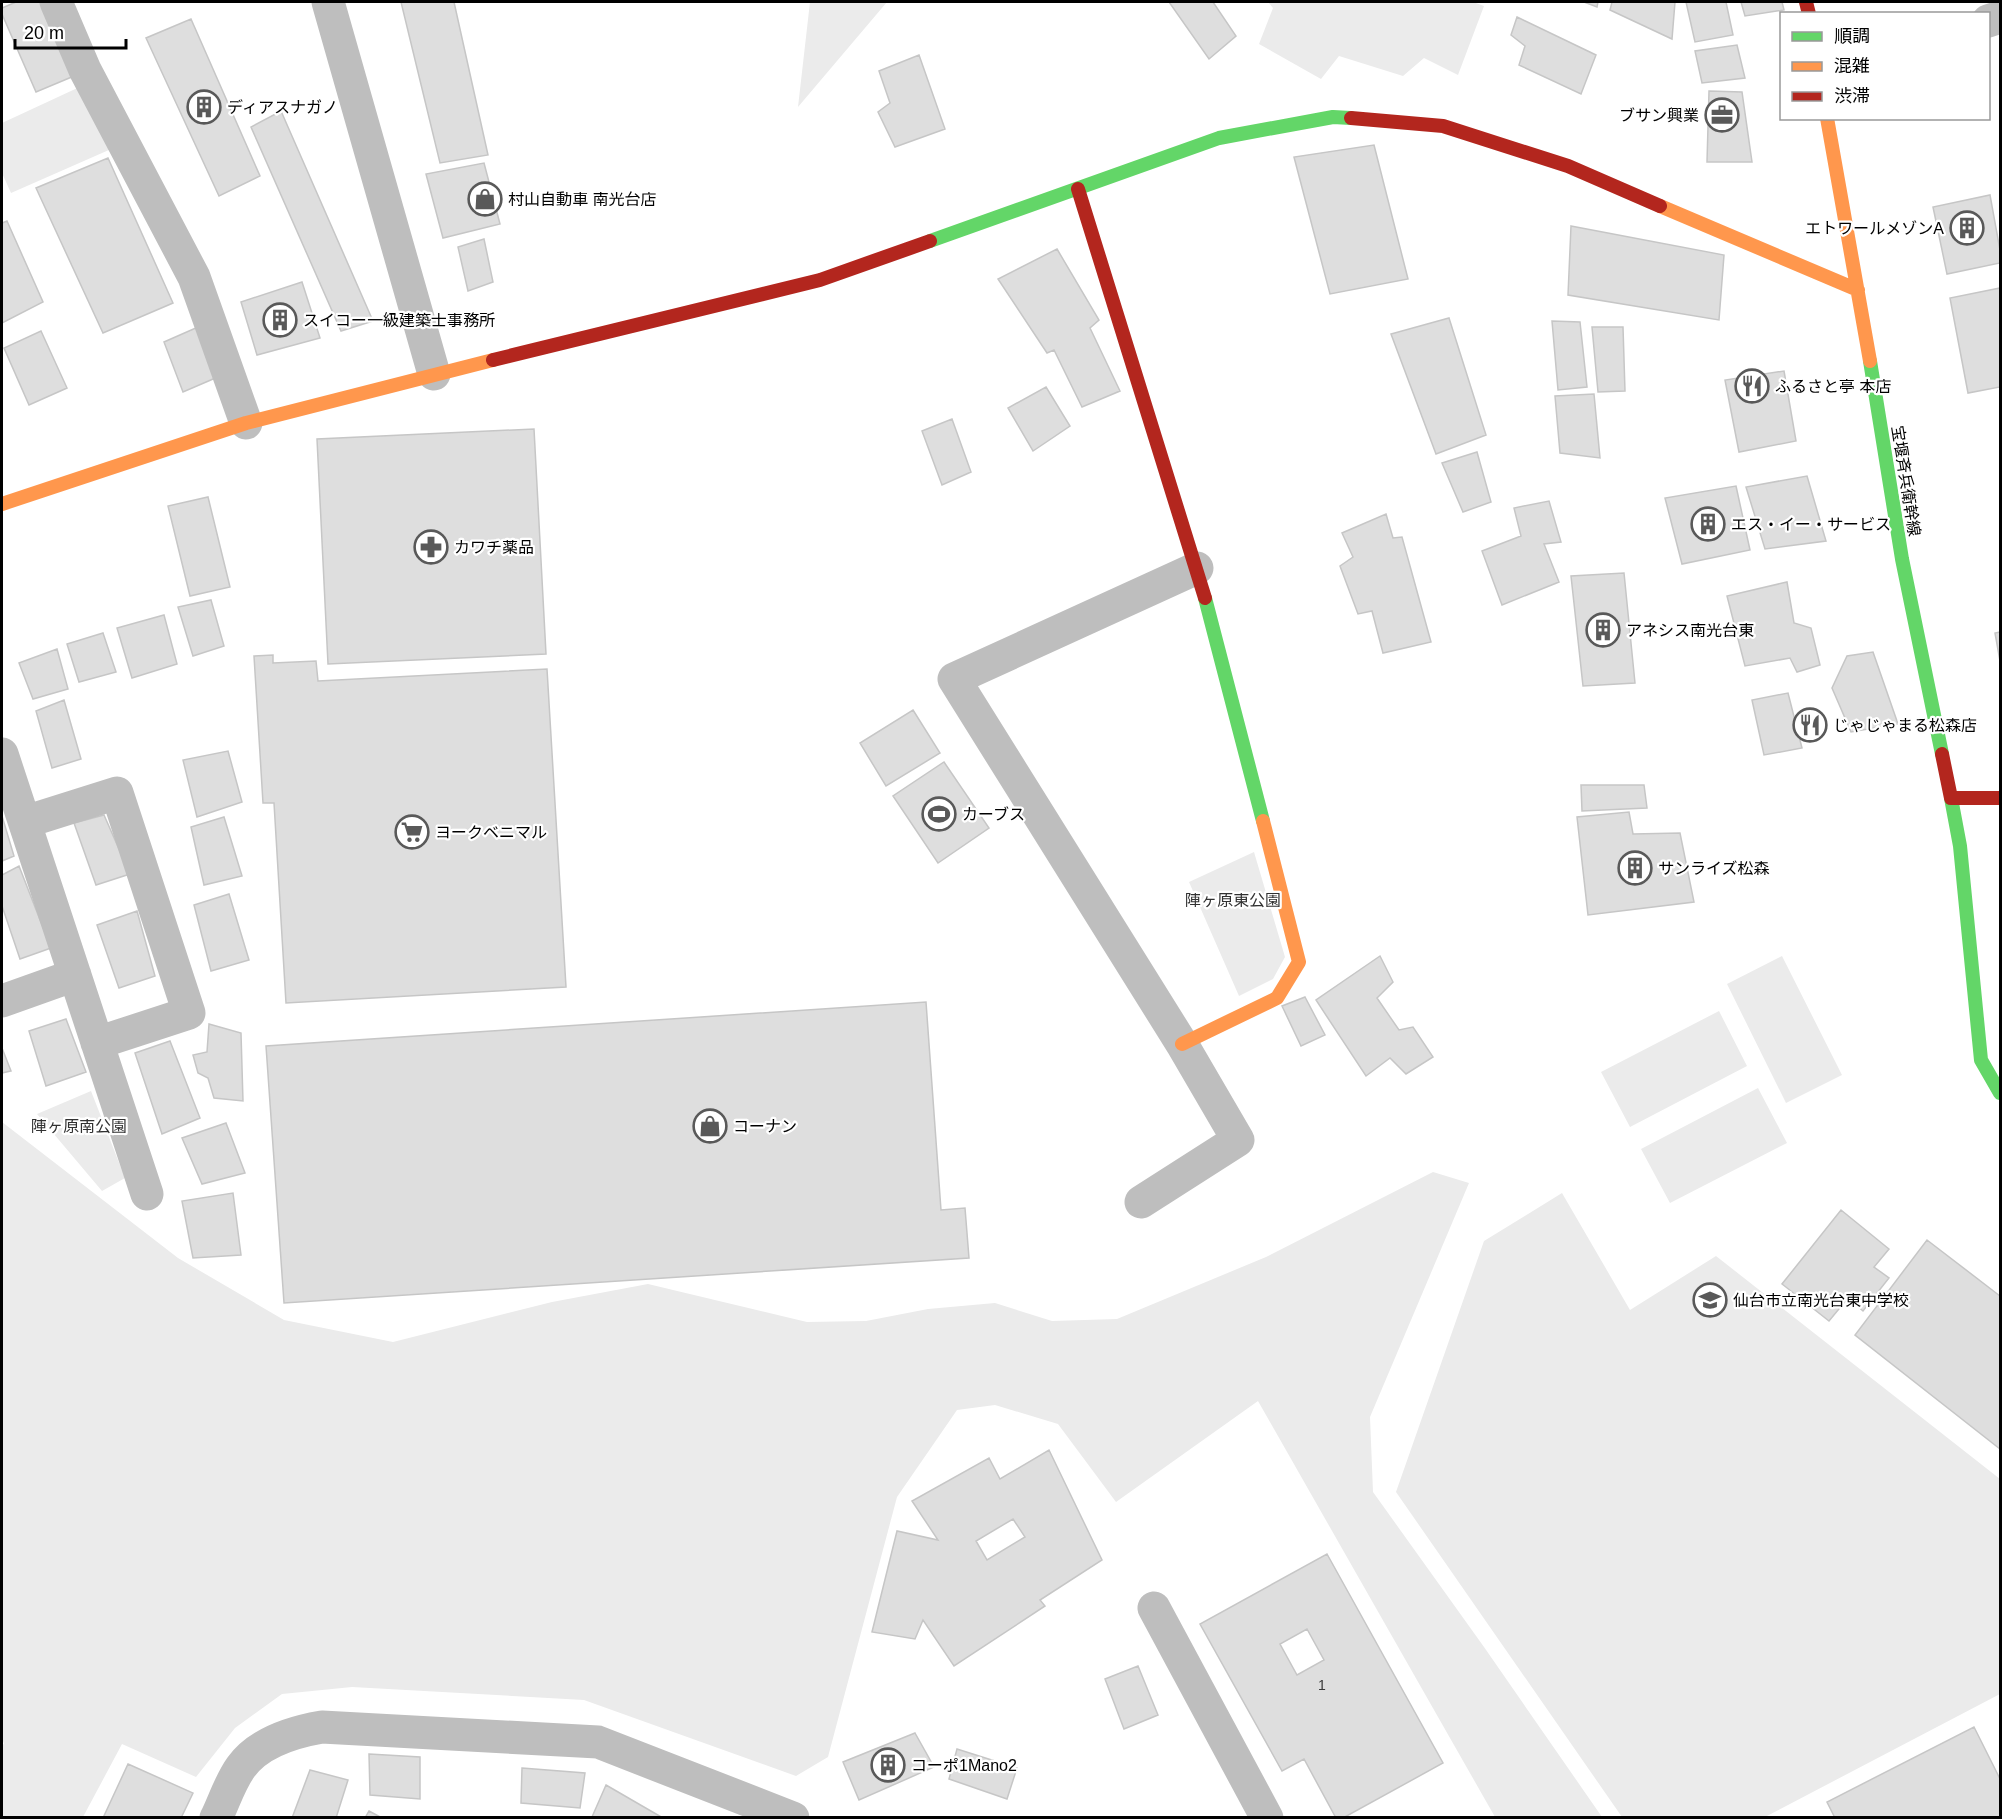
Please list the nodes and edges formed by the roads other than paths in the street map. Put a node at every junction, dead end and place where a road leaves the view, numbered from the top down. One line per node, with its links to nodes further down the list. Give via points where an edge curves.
1 (56, 2): 7 (street, via 85,70 194,277)
2 (328, 2): 6 (street)
3 (1827, 120): 5 (street, 宝堰斉兵衛幹線)
4 (1078, 189): 5 (street, via 1219,138 1333,117 1443,126 1568,166); 6 (street, via 820,280); 9 (street)
5 (1858, 290): 11 (street, 宝堰斉兵衛幹線, via 1902,559)
6 (434, 374): 7 (street)
7 (246, 423): 8 (street)
8 (2, 504)
9 (1197, 568): 17 (street, via 1299,962 1277,998); 17 (street, via 954,679)
10 (2, 754): 13 (street)
11 (1951, 798): 12 (street); 18 (street, 宝堰斉兵衛幹線, via 1960,846 1981,1060)
12 (2001, 798)
13 (25, 822): 14 (street); 16 (street, via 117,793 189,1013)
14 (75, 975): 15 (street); 16 (street)
15 (2, 1001)
16 (97, 1043): 19 (street)
17 (1182, 1044): 20 (street, via 1238,1140)
18 (2001, 1093)
19 (147, 1194)
20 (1141, 1202)
21 (1155, 1608): 24 (street)
22 (216, 1818): 23 (street, via 241,1767 263,1747 293,1732 322,1727 598,1742)
23 (793, 1818)
24 (1267, 1818)

